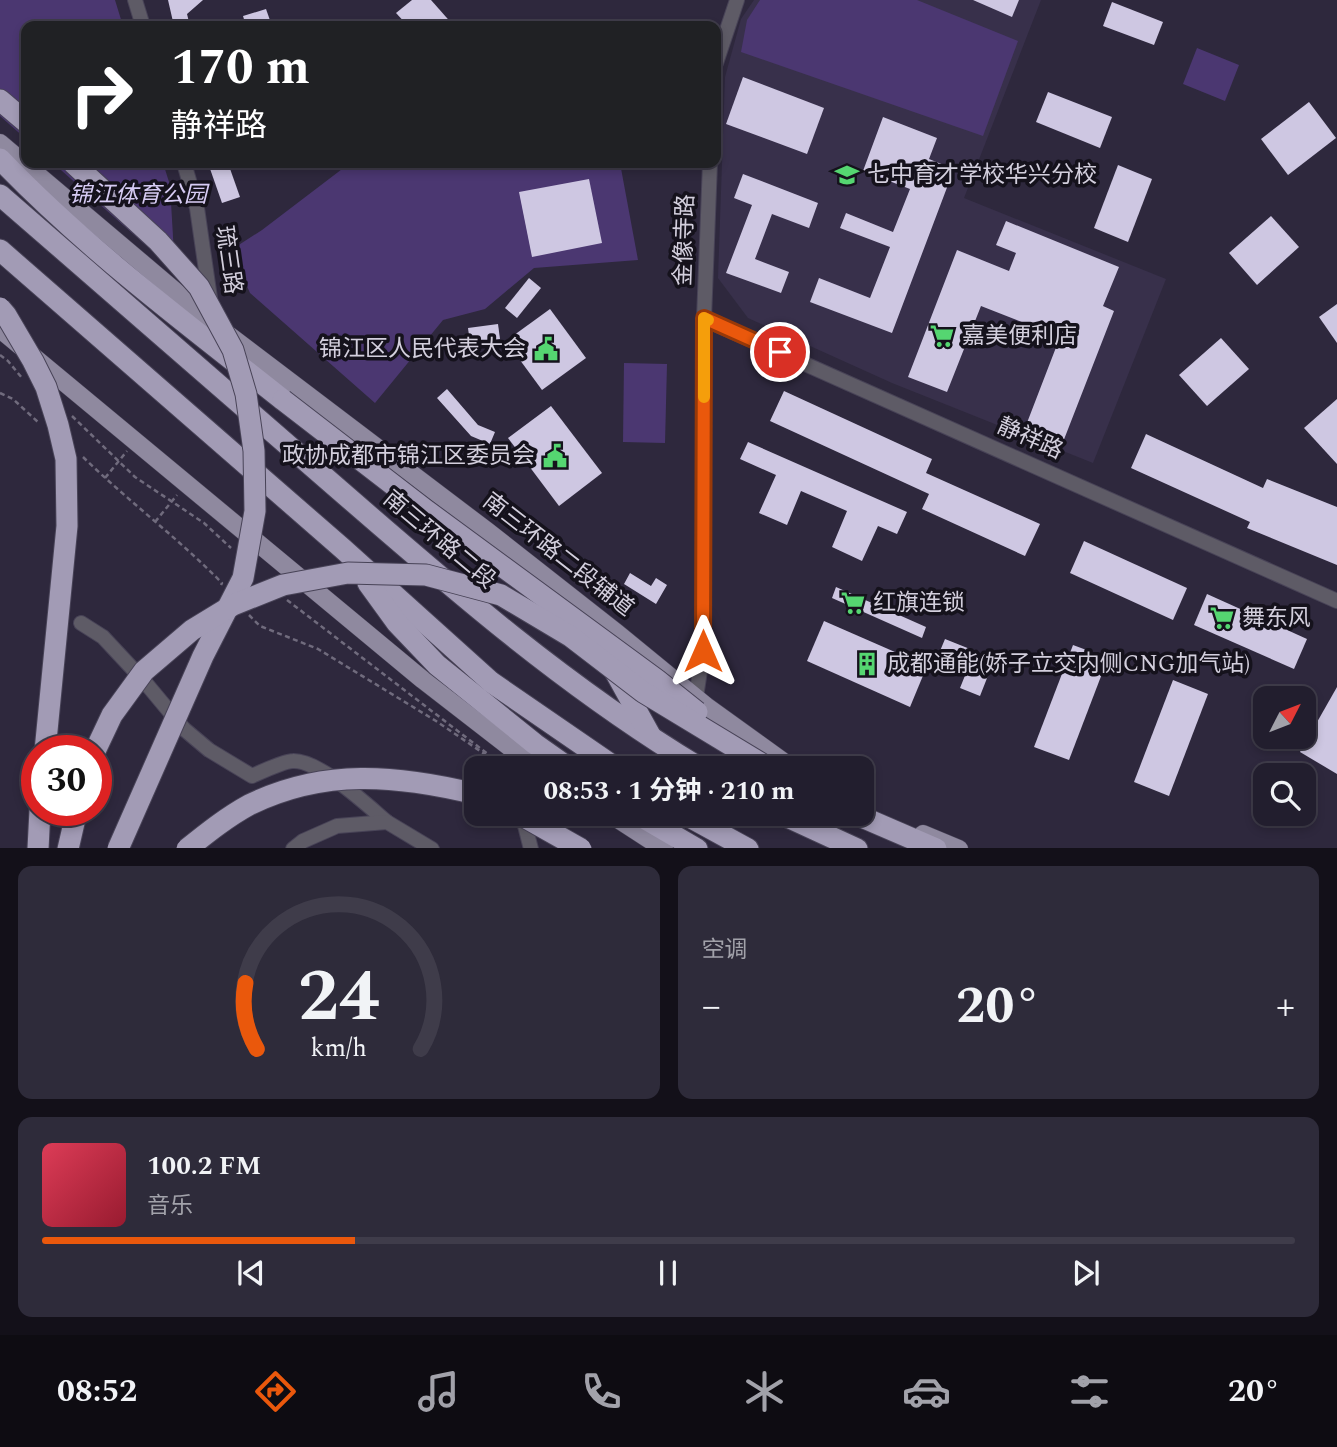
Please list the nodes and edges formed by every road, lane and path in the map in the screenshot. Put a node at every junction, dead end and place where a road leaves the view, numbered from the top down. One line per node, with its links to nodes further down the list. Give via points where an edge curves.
1 (135, 0): 3 (street)
2 (737, 0): 4 (street)
3 (141, 21)
4 (721, 48)
5 (0, 100): 6 (highway)
6 (21, 118)
7 (0, 142): 9 (main road, 南三环路二段辅道)
8 (0, 159): 43 (highway, bridge, via 104,257 283,400)
9 (21, 160)
10 (31, 168): 18 (main road, 南三环路二段辅道)
11 (78, 168): 60 (highway, bridge, via 158,241 199,287 233,350 246,394 254,451 255,511 243,578 203,656)
12 (185, 168): 18 (street, 琉三路, via 197,208)
13 (710, 168): 17 (street, 金像寺路)
14 (0, 195): 37 (highway, 南三环路二段, via 512,637)
15 (0, 250): 28 (highway)
16 (0, 308): 35 (highway, bridge, via 46,387 66,459 66,526)
17 (704, 318): 30 (street, 静祥路); 34 (street, 金像寺路, via 703,651)
18 (214, 324): 25 (main road, 南三环路二段辅道)
19 (0, 330): 39 (main road, via 423,680)
20 (0, 393): 21 (path, via 13,399)
21 (46, 431)
22 (80, 454): 24 (path)
23 (119, 461): 24 (path)
24 (105, 478): 27 (path)
25 (444, 498): 33 (street, via 517,571); 34 (main road, 南三环路二段辅道)
26 (172, 502): 27 (path)
27 (155, 522): 29 (path, via 222,583)
28 (342, 548): 39 (highway, via 397,624); 40 (highway, via 491,682)
29 (215, 594)
30 (1337, 601)
31 (241, 608): 38 (path, via 260,626 318,649)
32 (81, 623): 48 (street, via 103,637 184,729 209,750 252,776 292,761 312,765)
33 (599, 642): 37 (highway); 44 (street, via 678,705)
34 (696, 697): 45 (main road, 南三环路二段辅道)
35 (46, 735)
36 (103, 735): 42 (highway, bridge, via 144,671 192,630 233,605 284,585 348,573 426,575 501,595 570,636 643,692)
37 (653, 740): 41 (highway, 南三环路二段)
38 (487, 756)
39 (525, 756)
40 (598, 756)
41 (679, 756)
42 (749, 756)
43 (752, 756)
44 (769, 756)
45 (774, 756)
46 (464, 791): 61 (highway, bridge, via 406,779 326,780 249,806)
47 (874, 812): 71 (main road)
48 (387, 822): 62 (street, via 337,826); 63 (street)
49 (874, 822): 70 (highway)
50 (39, 826): 58 (highway)
51 (73, 826): 59 (highway)
52 (524, 826): 64 (street)
53 (542, 826): 65 (highway, bridge)
54 (629, 826): 66 (main road)
55 (658, 826): 67 (highway)
56 (706, 826): 68 (highway)
57 (807, 826): 69 (highway)
58 (38, 848)
59 (68, 848)
60 (118, 848)
61 (188, 848)
62 (294, 848)
63 (430, 848)
64 (531, 848)
65 (579, 848)
66 (662, 848)
67 (695, 848)
68 (746, 848)
69 (855, 848)
70 (934, 848)
71 (957, 848)

